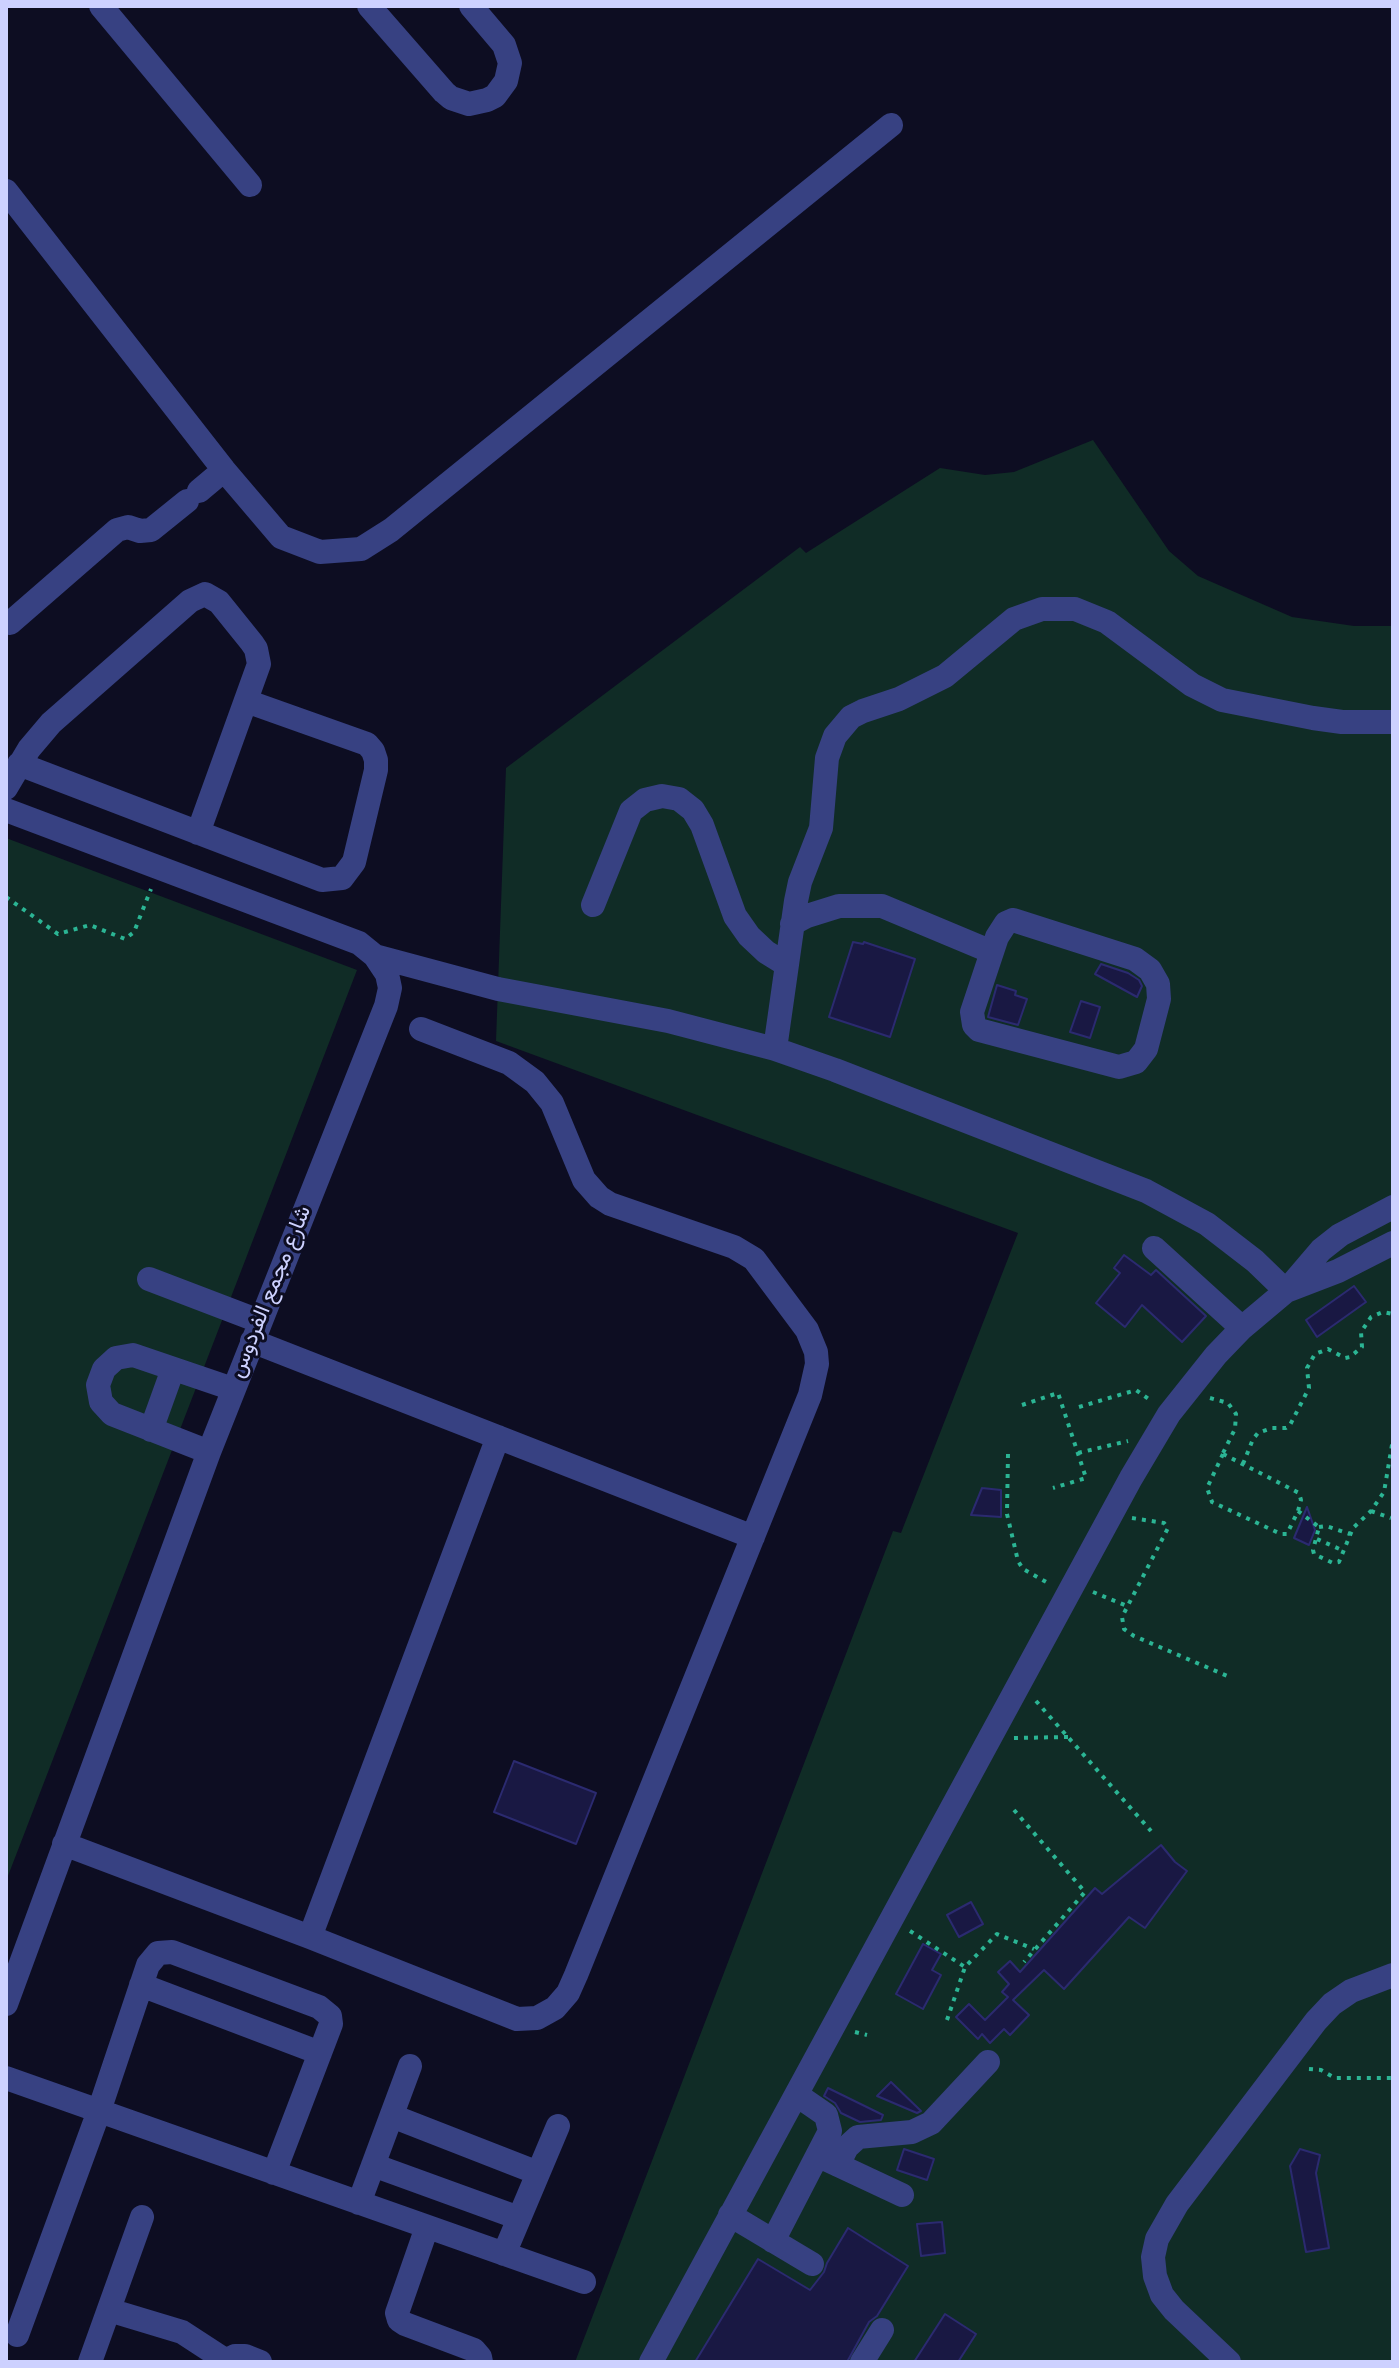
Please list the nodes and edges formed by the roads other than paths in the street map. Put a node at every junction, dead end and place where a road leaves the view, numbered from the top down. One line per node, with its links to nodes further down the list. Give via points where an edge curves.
1 (101, 6): 5 (street)
2 (369, 6): 3 (street, via 444,92 469,104 495,96 510,63 504,45)
3 (471, 6)
4 (891, 125): 7 (street, via 361,549 320,552 281,537)
5 (250, 185)
6 (6, 191): 7 (street)
7 (224, 470): 8 (street, via 151,530 117,530)
8 (10, 623)
9 (246, 701): 11 (street, via 259,664 256,649 213,596 197,596 57,717); 14 (street); 14 (street, via 367,744 373,751 376,770 354,862 342,878 322,880)
10 (1393, 722): 16 (street, via 1342,722 1222,700 1192,685 1092,614 1057,608 1028,613 1002,627 945,676 863,711 842,726 830,746 821,828 800,882)
11 (19, 764): 12 (street); 14 (street)
12 (6, 788)
13 (6, 810): 18 (street, via 359,943)
14 (198, 833)
15 (593, 905): 19 (street, via 631,811 645,800 679,799 702,825 735,916 749,936)
16 (792, 924): 17 (street, via 839,906 882,906); 19 (street)
17 (992, 952): 17 (street, via 972,1012 979,1030 1119,1067 1142,1057 1159,992 1143,964 1013,920 1001,929)
18 (375, 956): 21 (street, via 498,989 612,1009); 28 (street, شارع مجمع الفردوس, via 387,974 386,1006)
19 (787, 965): 21 (street)
20 (421, 1029): 34 (street, via 523,1072 552,1103 579,1171 599,1197 744,1252 762,1267 807,1330 817,1364 810,1395)
21 (775, 1049): 26 (street, via 1146,1191 1207,1224)
22 (1393, 1207): 26 (street, via 1340,1235)
23 (1393, 1243): 26 (street)
24 (1154, 1248): 27 (street)
25 (149, 1279): 28 (street)
26 (1286, 1291): 27 (street)
27 (1242, 1328): 44 (street, via 1174,1407 1149,1446)
28 (256, 1331): 30 (street, شارع مجمع الفردوس); 32 (street)
29 (173, 1369): 30 (street); 31 (street); 31 (street, via 133,1355 116,1358 98,1385 101,1402 112,1414)
30 (233, 1389): 33 (street, شارع مجمع الفردوس)
31 (151, 1430): 33 (street)
32 (498, 1437): 34 (street); 36 (street)
33 (209, 1452): 35 (street, شارع مجمع الفردوس)
34 (753, 1537): 36 (street, via 576,1975 555,2008 537,2018 517,2019)
35 (64, 1844): 36 (street); 39 (street, شارع مجمع الفردوس)
36 (310, 1937)
37 (1393, 1975): 71 (street, via 1332,2004 1316,2021 1177,2204 1157,2239 1153,2257 1162,2295)
38 (141, 1985): 40 (street); 40 (street, via 150,1960 172,1952 319,2007 331,2024); 45 (street)
39 (6, 2004)
40 (320, 2053): 50 (street)
41 (988, 2062): 48 (street, via 931,2123 912,2132 858,2137)
42 (410, 2066): 46 (street)
43 (6, 2078): 45 (street)
44 (797, 2095): 48 (street, via 829,2120); 54 (street)
45 (99, 2111): 50 (street); 64 (street)
46 (392, 2116): 49 (street); 51 (street)
47 (558, 2126): 51 (street)
48 (828, 2160): 52 (street); 58 (street)
49 (373, 2165): 53 (street); 56 (street)
50 (274, 2173): 53 (street)
51 (538, 2173): 56 (street)
52 (902, 2195)
53 (359, 2203): 57 (street)
54 (730, 2215): 58 (street); 69 (street)
55 (142, 2217): 62 (street)
56 (519, 2218): 59 (street)
57 (427, 2227): 59 (street); 68 (street, via 399,2320 474,2350)
58 (773, 2241): 60 (street)
59 (504, 2254): 61 (street)
60 (812, 2264)
61 (584, 2282)
62 (109, 2310): 65 (street, via 182,2332); 66 (street)
63 (882, 2330): 70 (street)
64 (17, 2335)
65 (224, 2361): 67 (street, via 245,2356)
66 (90, 2362)
67 (260, 2362)
68 (481, 2362)
69 (651, 2362)
70 (862, 2362)
71 (1229, 2362)

